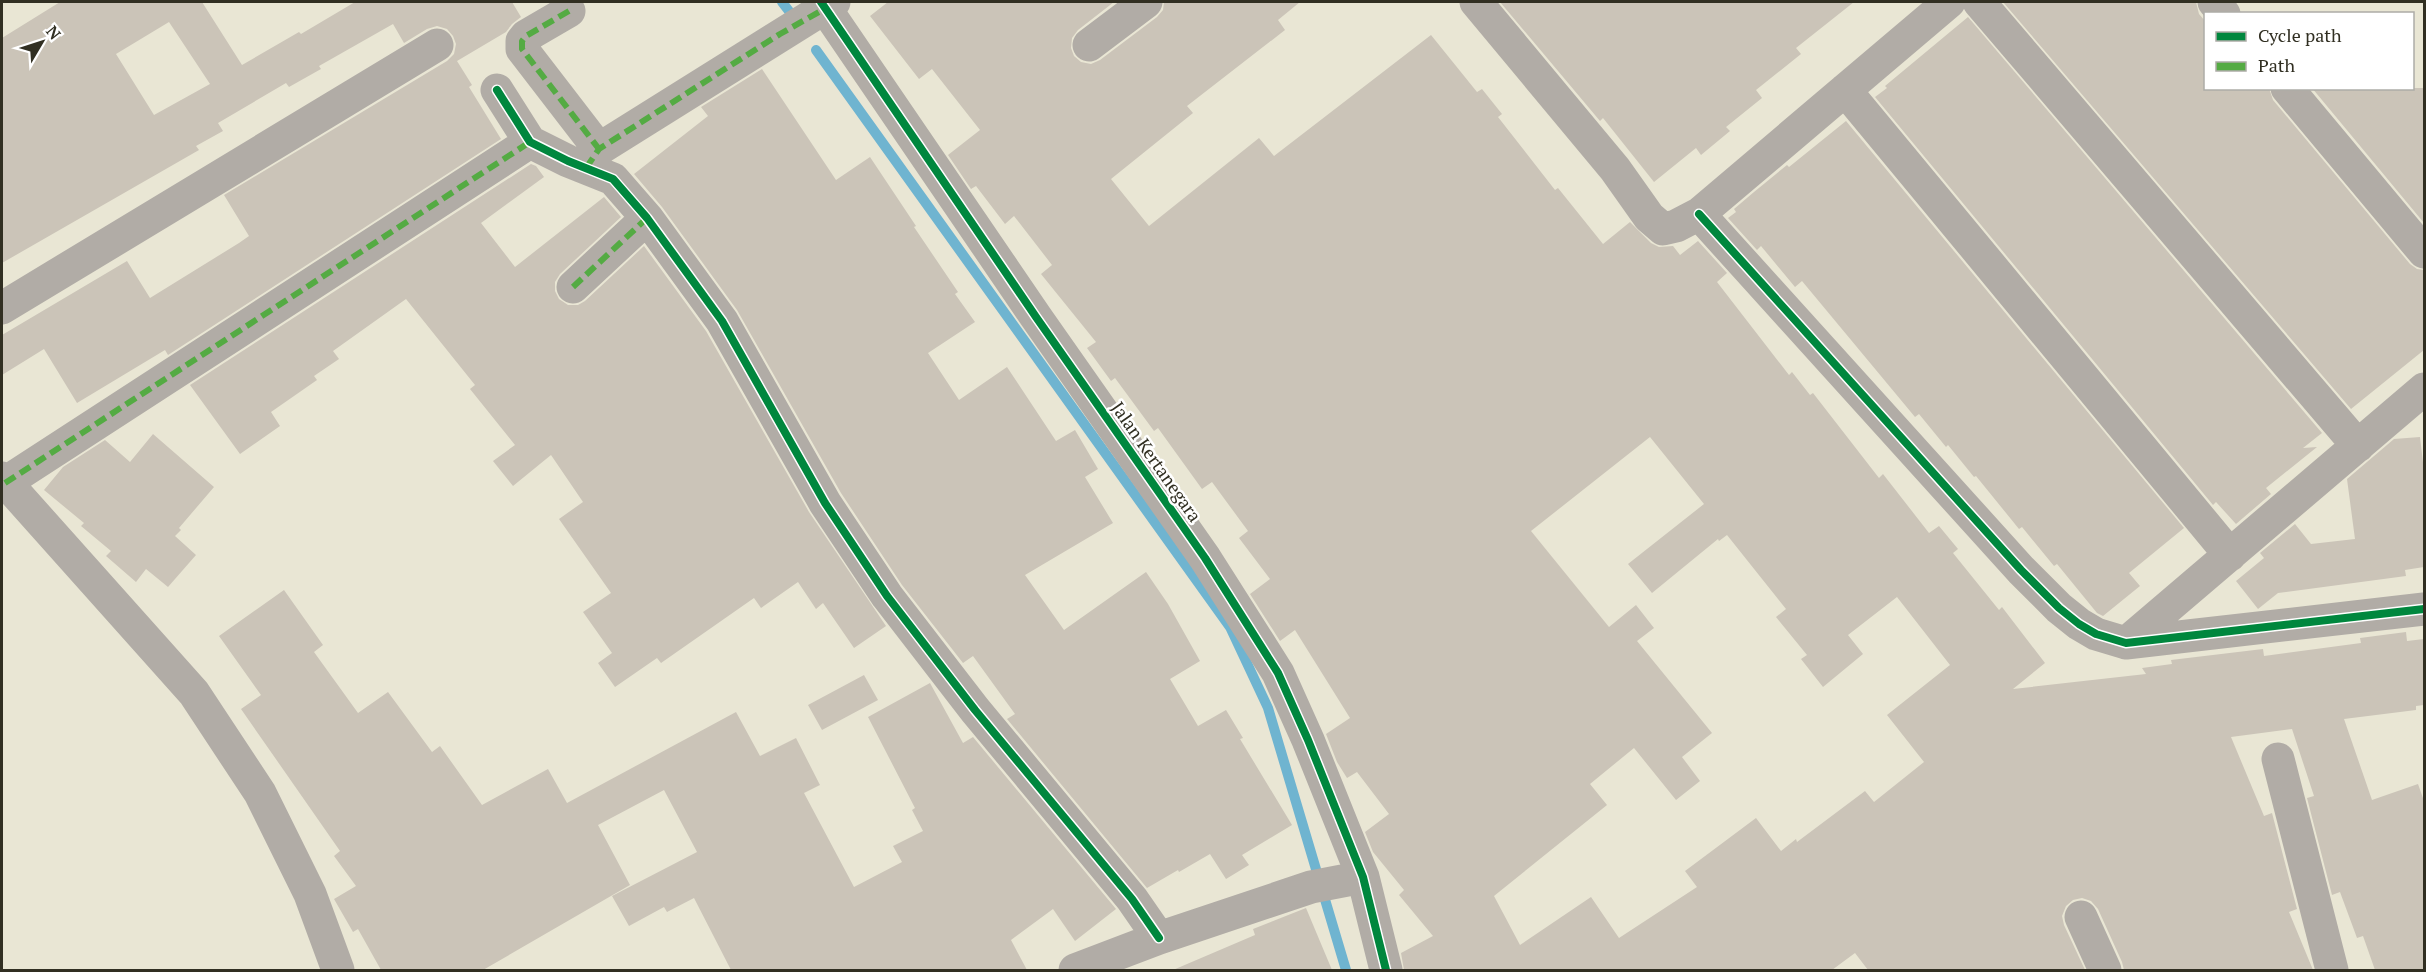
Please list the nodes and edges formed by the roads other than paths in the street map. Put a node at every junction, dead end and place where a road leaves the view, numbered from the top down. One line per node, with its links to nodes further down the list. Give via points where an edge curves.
1 (1146, 2): 8 (street)
2 (1476, 2): 14 (street, via 1615,169 1649,218 1663,229)
3 (1949, 2): 10 (street)
4 (1979, 2): 20 (street)
5 (827, 4): 13 (street); 26 (street, Jalan Kertanegara, via 1036,317 1205,558 1278,673 1304,731)
6 (569, 11): 13 (street, via 526,36 522,49)
7 (437, 45): 18 (street)
8 (1089, 45)
9 (497, 90): 12 (street)
10 (1845, 90): 14 (street); 22 (street)
11 (2289, 90): 16 (street)
12 (531, 142): 13 (street); 21 (street)
13 (592, 158): 15 (street)
14 (1699, 214): 24 (street, via 2021,570 2079,624)
15 (647, 218): 17 (street); 28 (street, via 722,321 825,503 887,596 975,710 1132,898)
16 (2424, 252)
17 (573, 287)
18 (2, 308)
19 (2419, 398): 20 (street)
20 (2358, 446): 22 (street)
21 (3, 481): 29 (street, via 194,693 260,793 310,894)
22 (2230, 555): 24 (street)
23 (2424, 609): 24 (street)
24 (2126, 643)
25 (2278, 759): 33 (street)
26 (1354, 878): 28 (street, via 1311,887); 31 (street, Jalan Kertanegara)
27 (2081, 917): 32 (street)
28 (1160, 938): 30 (street)
29 (338, 970)
30 (1075, 970)
31 (1386, 970)
32 (2105, 970)
33 (2332, 970)

